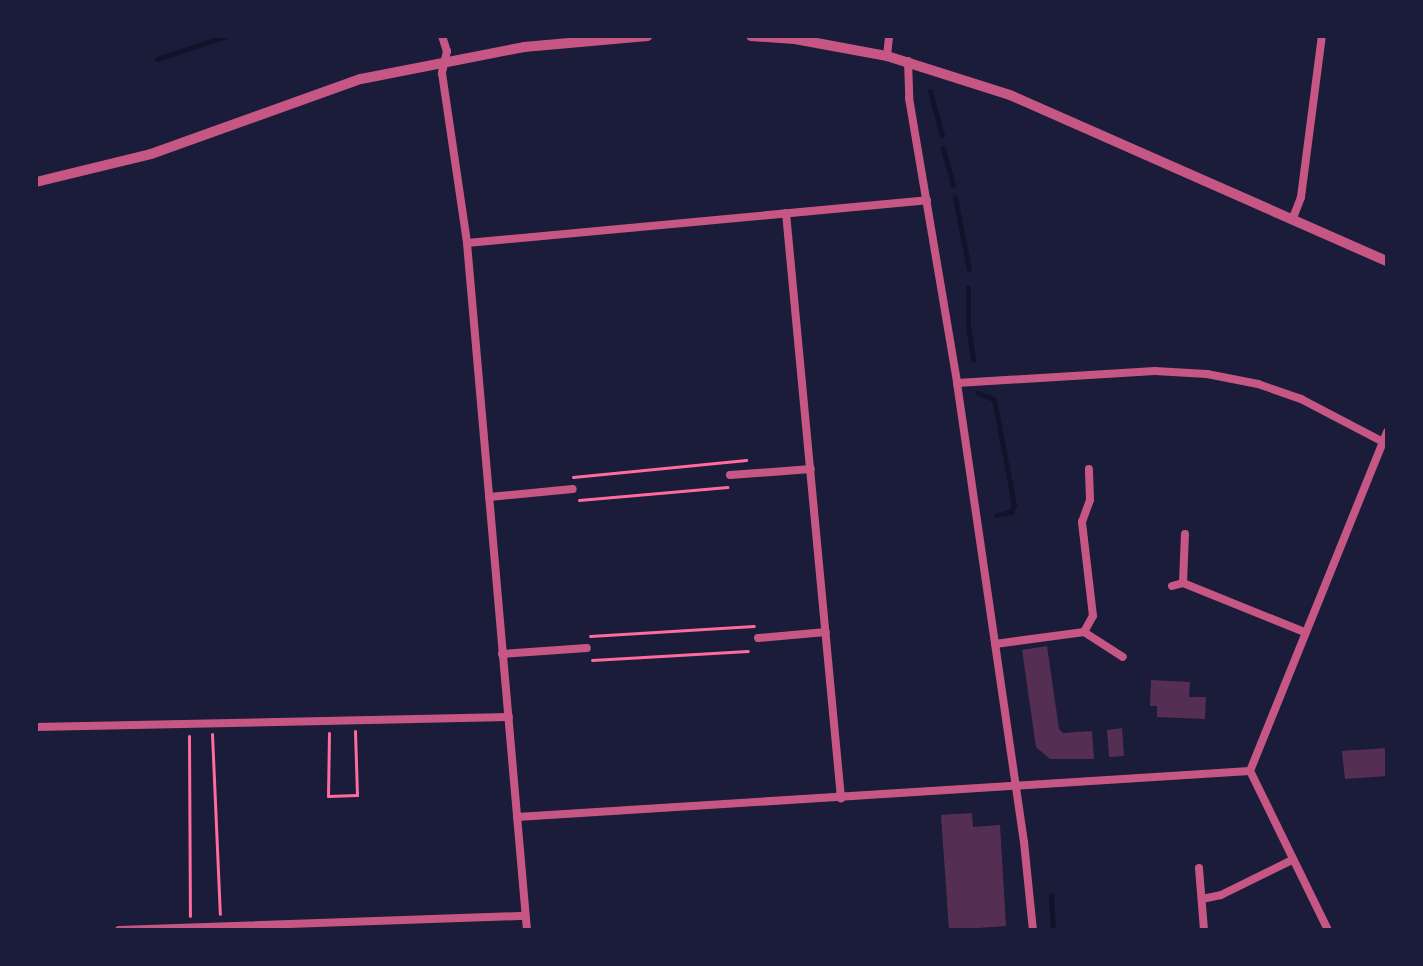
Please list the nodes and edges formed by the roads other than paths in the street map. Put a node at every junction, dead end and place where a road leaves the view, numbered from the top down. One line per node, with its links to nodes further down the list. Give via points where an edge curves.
1 (442, 36): 7 (street)
2 (648, 36): 7 (street, via 560,42)
3 (751, 36): 6 (street)
4 (889, 36): 6 (street)
5 (1322, 36): 12 (street, via 1301,197)
6 (887, 56): 8 (street)
7 (445, 61): 9 (street, via 361,79 151,154); 13 (street, via 442,73)
8 (908, 61): 10 (street, via 909,98); 12 (street, via 1010,95)
9 (36, 182)
10 (927, 200): 11 (street); 15 (street)
11 (786, 213): 13 (street); 18 (street)
12 (1293, 218): 14 (street)
13 (467, 243): 22 (street)
14 (1387, 261)
15 (957, 383): 17 (street, via 1155,371 1207,374 1301,399); 30 (street)
16 (1387, 432): 17 (street)
17 (1385, 443): 28 (street)
18 (811, 469): 20 (street); 26 (street)
19 (1089, 469): 27 (street, via 1090,500 1082,522 1093,616)
20 (730, 475)
21 (573, 489): 22 (street)
22 (489, 497): 32 (street)
23 (1185, 534): 24 (street)
24 (1183, 583): 25 (street); 28 (street)
25 (1172, 586)
26 (826, 632): 29 (street); 38 (street)
27 (1084, 632): 30 (street); 33 (street)
28 (1304, 632): 36 (street)
29 (758, 638)
30 (995, 644): 37 (street)
31 (587, 648): 32 (street)
32 (502, 654): 34 (street)
33 (1123, 657)
34 (509, 717): 35 (street); 39 (street)
35 (36, 727)
36 (1250, 771): 37 (street); 40 (street)
37 (1016, 787): 38 (street); 47 (street)
38 (841, 798): 39 (street)
39 (517, 817): 43 (street)
40 (1292, 860): 42 (street); 49 (street)
41 (1199, 868): 42 (street)
42 (1202, 899): 48 (street)
43 (525, 916): 44 (street); 46 (street)
44 (339, 926): 45 (street)
45 (119, 930)
46 (527, 930)
47 (1033, 930)
48 (1204, 930)
49 (1328, 930)

